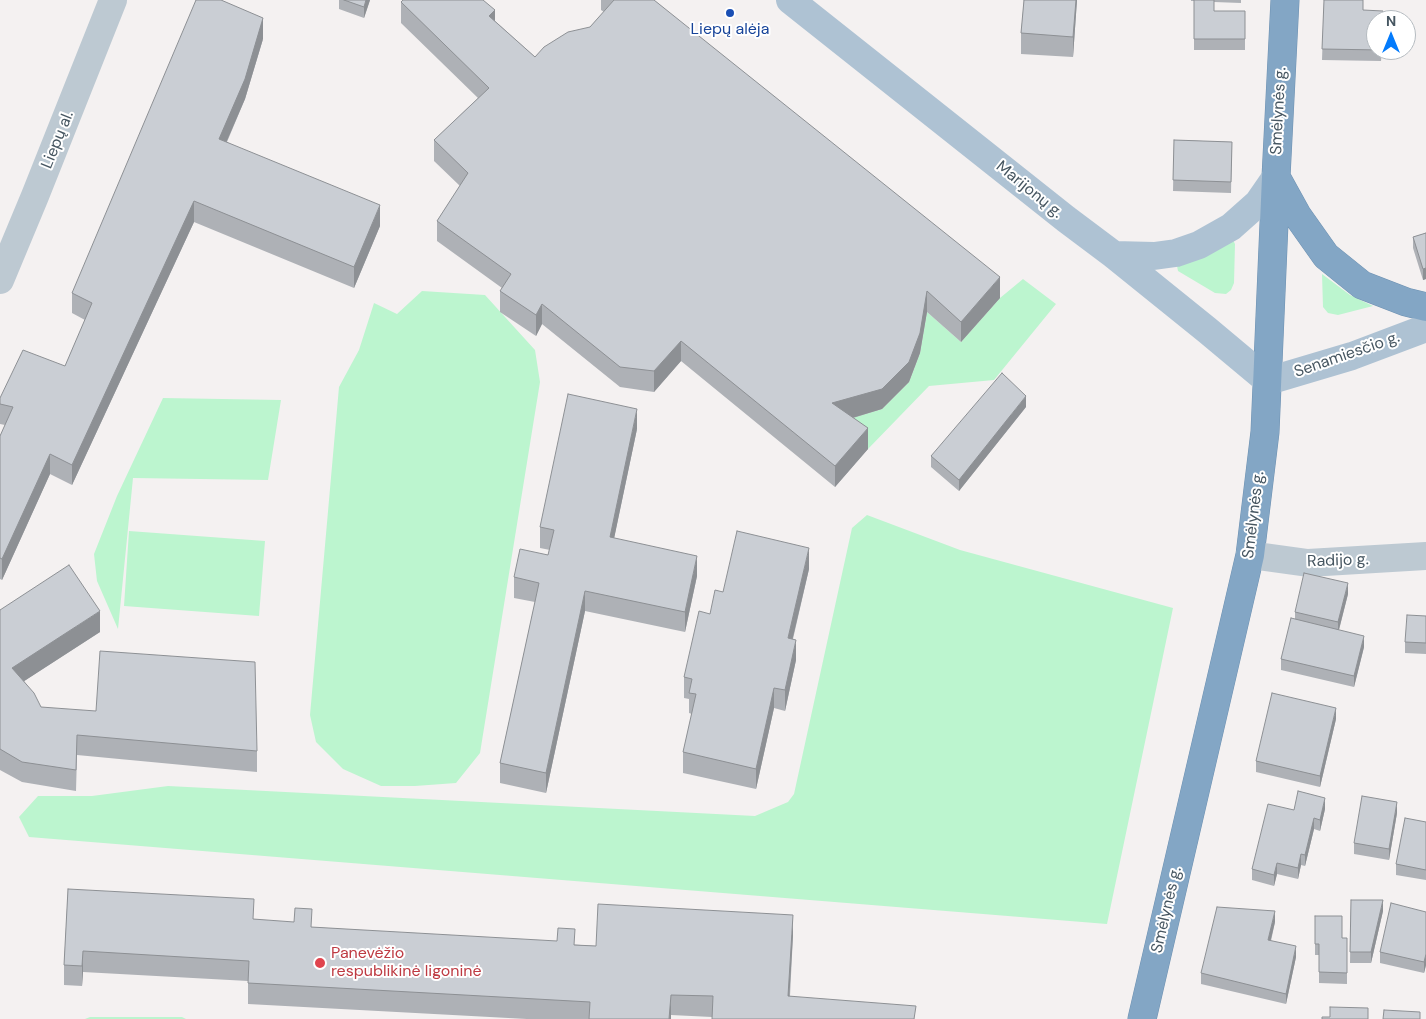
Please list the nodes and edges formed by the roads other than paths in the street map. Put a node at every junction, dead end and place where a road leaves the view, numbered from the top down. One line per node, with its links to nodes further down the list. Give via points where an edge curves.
1 (113, 0): 6 (street, Liepų al.)
2 (790, 0): 5 (main road, Marijonų g.)
3 (1285, 0): 4 (highway, Smėlynės g.)
4 (1276, 177): 5 (main road, via 1258,203 1238,221 1199,245 1154,256); 7 (highway, via 1296,215 1326,256 1362,286); 9 (highway, Smėlynės g.)
5 (1114, 255): 9 (main road, Marijonų g.)
6 (0, 280)
7 (1426, 307)
8 (1426, 328): 9 (main road, Senamiesčio g., via 1352,356)
9 (1268, 382): 10 (highway, Smėlynės g.)
10 (1250, 555): 11 (street, Radijo g., via 1308,563); 12 (highway, Smėlynės g.)
11 (1426, 556)
12 (1142, 1019)

